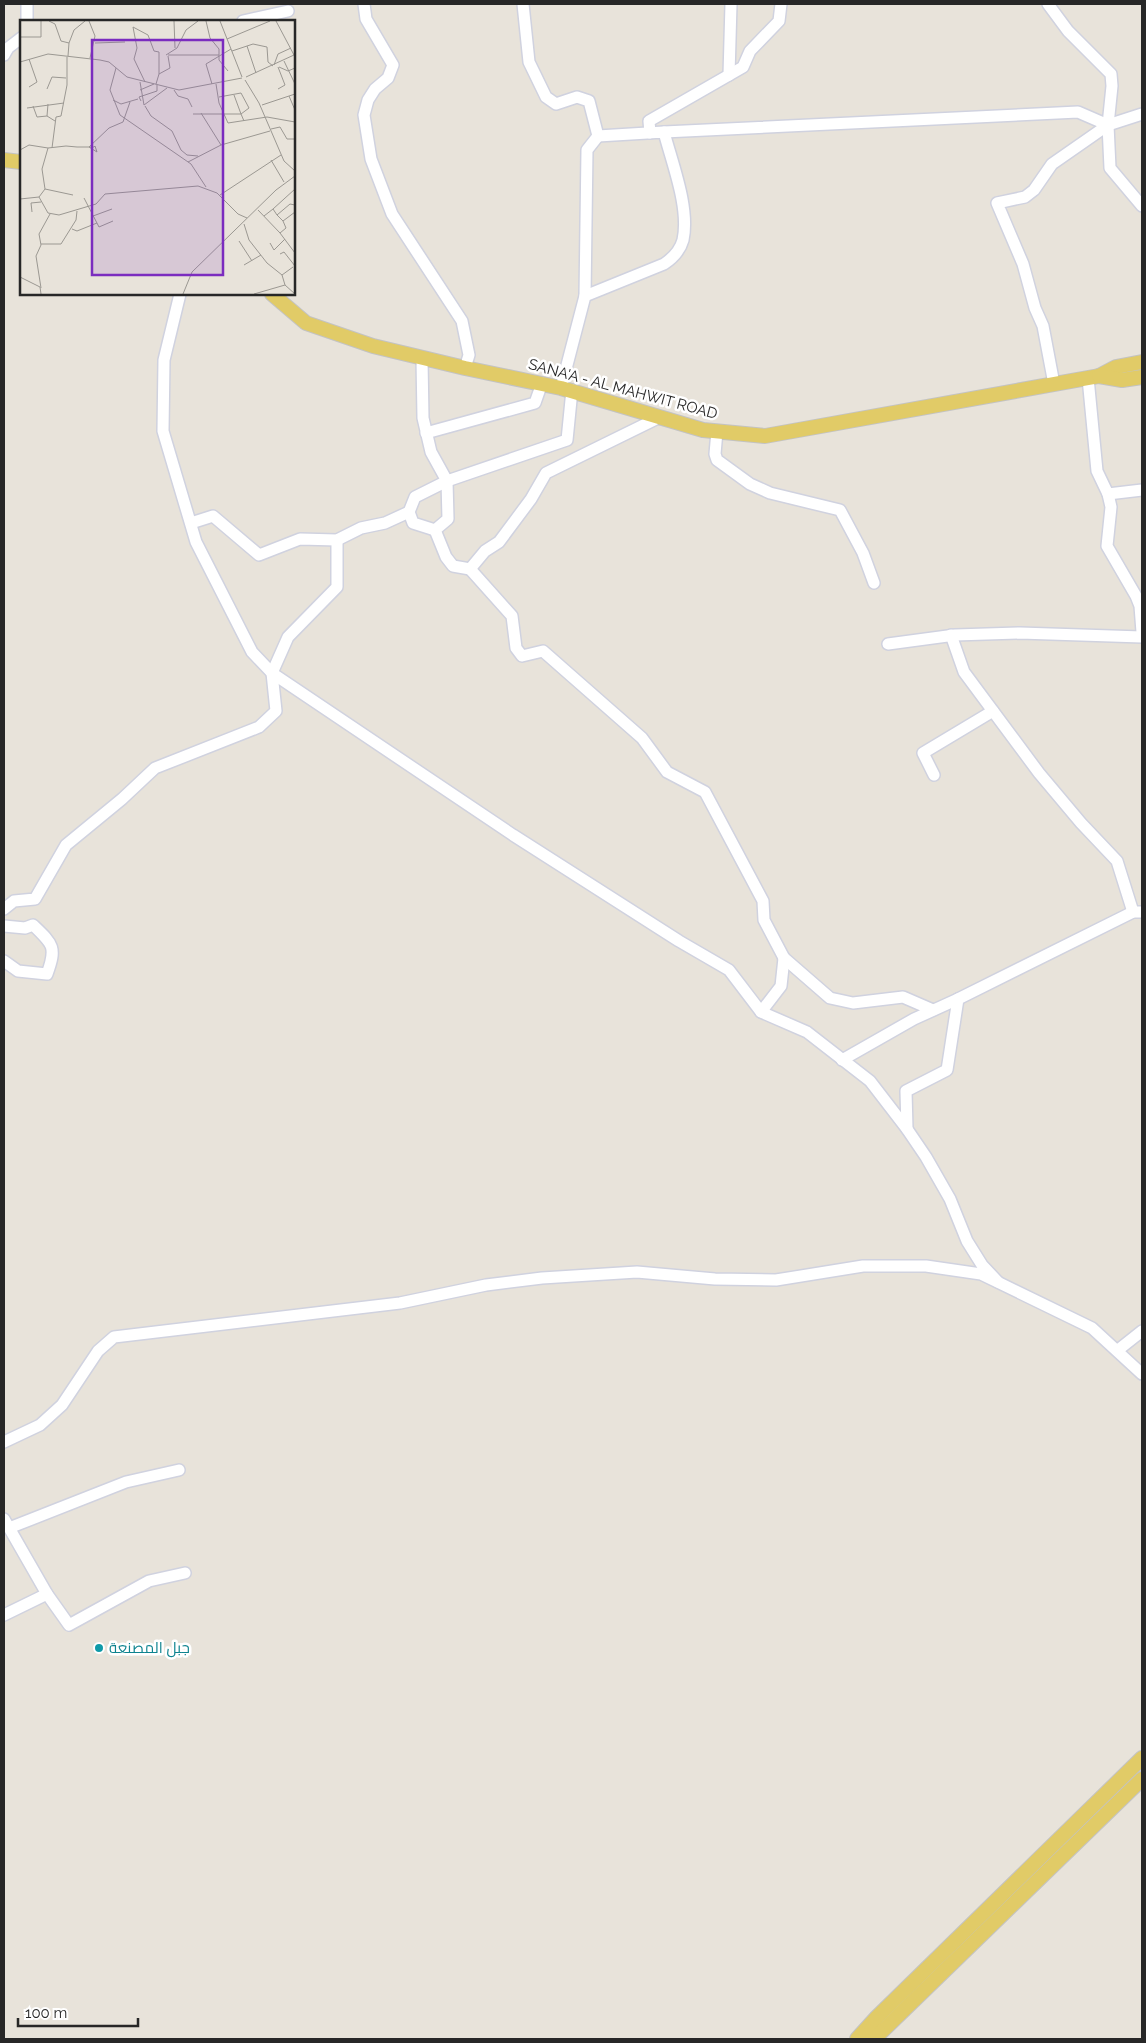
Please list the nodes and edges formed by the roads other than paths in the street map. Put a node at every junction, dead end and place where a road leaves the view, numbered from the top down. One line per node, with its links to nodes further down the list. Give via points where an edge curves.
1 (27, 4): 8 (street)
2 (364, 4): 26 (street, via 366,20 393,66 388,78 368,100 364,115 370,159 392,214 462,321 469,355)
3 (523, 4): 17 (street, via 529,62 546,97 556,104 577,97 590,101)
4 (731, 4): 12 (street)
5 (781, 4): 12 (street, via 779,21 750,51 743,67)
6 (1048, 4): 14 (street, via 1068,31 1111,74)
7 (288, 10): 9 (street)
8 (27, 20)
9 (247, 20)
10 (20, 39): 11 (street)
11 (4, 55)
12 (729, 75): 16 (street, via 649,121)
13 (1142, 114): 14 (street)
14 (1108, 125): 15 (street, via 1078,112); 20 (street, via 1110,168); 30 (street, via 1052,164 1034,190 1025,197 997,203 1023,264 1043,326)
15 (664, 132): 16 (street); 23 (street, via 683,204 683,242 675,256 664,264)
16 (650, 133): 17 (street)
17 (598, 136): 23 (street, via 587,150)
18 (4, 160): 19 (main road)
19 (20, 162)
20 (1142, 206)
21 (180, 295): 39 (street, via 164,360 163,431)
22 (273, 295): 24 (main road, SANA'A - AL MAHWIT ROAD, via 306,323)
23 (585, 296): 31 (street)
24 (422, 359): 26 (main road, SANA'A - AL MAHWIT ROAD); 34 (street)
25 (1142, 362): 27 (main road, SANA'A - AL MAHWIT ROAD, via 1116,367)
26 (465, 368): 29 (main road, SANA'A - AL MAHWIT ROAD)
27 (1094, 377): 28 (main road, SANA'A - AL MAHWIT ROAD, via 1122,380); 30 (main road, SANA'A - AL MAHWIT ROAD); 37 (street, via 1096,465)
28 (1142, 377)
29 (542, 383): 31 (main road, SANA'A - AL MAHWIT ROAD); 34 (street, via 535,403)
30 (1054, 384): 33 (main road, SANA'A - AL MAHWIT ROAD, via 765,436)
31 (567, 389): 32 (main road, SANA'A - AL MAHWIT ROAD); 35 (street, via 567,440)
32 (658, 418): 33 (main road, SANA'A - AL MAHWIT ROAD); 42 (street, via 546,473 499,542)
33 (717, 431): 43 (street, via 716,460 750,484 770,493 840,510 864,553)
34 (426, 433): 35 (street, via 431,452)
35 (447, 481): 38 (street, via 415,496); 40 (street, via 448,519)
36 (1142, 490): 37 (street)
37 (1108, 494): 44 (street, via 1111,514 1107,546 1136,596)
38 (409, 512): 40 (street, via 413,523); 41 (street)
39 (190, 524): 41 (street, via 214,516 259,555 300,539); 48 (street, via 252,652)
40 (435, 530): 42 (street, via 453,566)
41 (337, 540): 48 (street, via 337,587 288,637)
42 (470, 569): 54 (street, via 512,616 516,648 522,656 542,651 642,738 667,772 705,792 763,901 764,920)
43 (874, 583)
44 (1142, 632)
45 (951, 635): 46 (street, via 1020,633); 47 (street); 49 (street, via 964,672)
46 (1142, 637)
47 (888, 644)
48 (272, 673): 51 (street, via 276,711 259,727 155,768 66,845 35,899 14,901); 58 (street, via 513,835 729,970)
49 (993, 711): 50 (street, via 922,753); 52 (street, via 1045,780 1117,861)
50 (934, 775)
51 (4, 909)
52 (1138, 912): 56 (street)
53 (4, 926): 55 (street, via 25,928 34,925 50,940 53,957 47,974 18,971)
54 (784, 958): 57 (street, via 830,998 853,1003 903,997); 58 (street, via 781,986)
55 (4, 961)
56 (958, 999): 57 (street); 60 (street, via 947,1070 906,1091)
57 (933, 1010): 59 (street)
58 (761, 1012): 59 (street, via 807,1032)
59 (842, 1060): 60 (street, via 870,1081)
60 (907, 1128): 61 (street, via 950,1199 967,1241 982,1265)
61 (998, 1282): 63 (street, via 1092,1328); 65 (street, via 981,1274 926,1266 863,1266 776,1280 715,1279 637,1272 542,1278 486,1285 400,1304 114,1337 98,1351 62,1405 40,1426)
62 (1142, 1331): 63 (street)
63 (1118, 1350): 64 (street)
64 (1142, 1374)
65 (4, 1442)
66 (179, 1470): 67 (street, via 126,1482)
67 (6, 1523): 69 (street)
68 (185, 1573): 69 (street, via 149,1581 69,1625)
69 (47, 1594): 70 (street)
70 (4, 1614)
71 (1142, 1758): 73 (main road)
72 (1142, 1779): 74 (main road)
73 (857, 2039)
74 (874, 2039)

